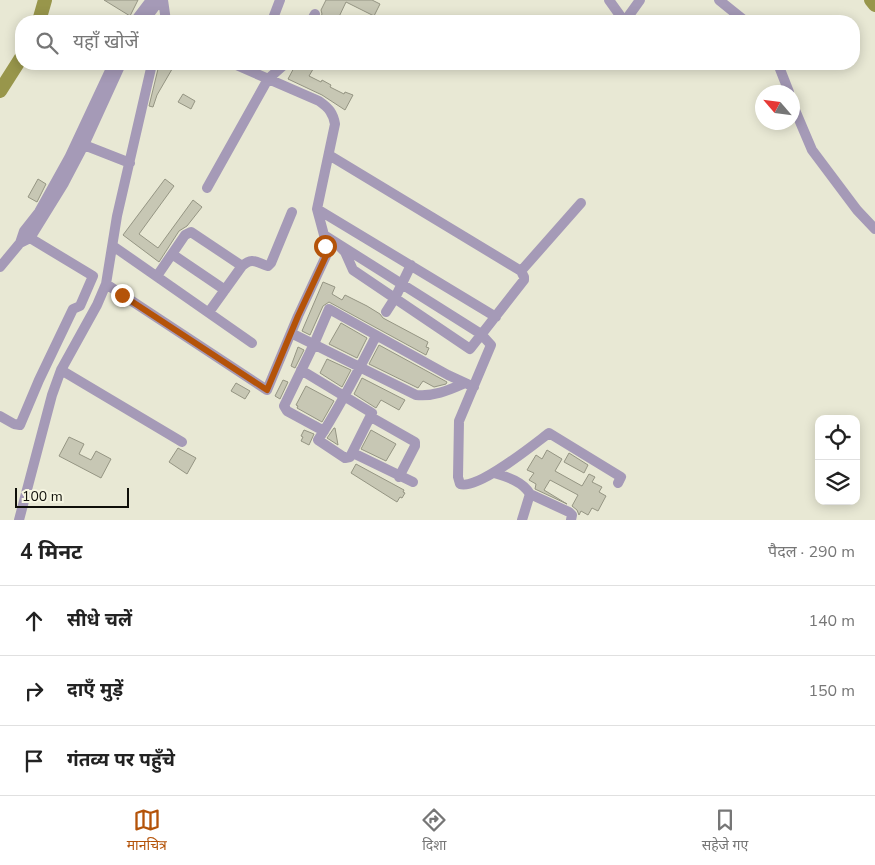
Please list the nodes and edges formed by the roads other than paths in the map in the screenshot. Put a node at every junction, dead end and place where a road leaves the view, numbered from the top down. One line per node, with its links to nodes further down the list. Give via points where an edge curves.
1 (151, 0): 7 (street)
2 (161, 0): 8 (street); 9 (street)
3 (280, 0): 10 (street)
4 (609, 0): 11 (street)
5 (640, 0): 12 (street)
6 (719, 0): 13 (street)
7 (140, 15)
8 (149, 15)
9 (165, 15)
10 (274, 15)
11 (620, 15)
12 (629, 15)
13 (738, 15)
14 (110, 70): 25 (street)
15 (118, 70): 23 (street)
16 (151, 70): 26 (street)
17 (257, 70): 20 (street)
18 (278, 70): 20 (street)
19 (780, 70): 21 (street)
20 (268, 79): 24 (street, via 328,107 335,124); 27 (street)
21 (786, 85)
22 (800, 122): 31 (street, via 812,150)
23 (84, 145): 25 (street); 26 (street)
24 (329, 155): 29 (street); 40 (street)
25 (72, 160): 33 (street, via 64,183); 34 (street)
26 (130, 163): 35 (street)
27 (207, 188)
28 (581, 203): 40 (street)
29 (317, 209): 32 (street); 38 (street)
30 (292, 212): 37 (street, via 271,263 268,266 248,260)
31 (875, 229)
32 (324, 235): 42 (street); 45 (street, via 345,252 353,270); 49 (street, via 326,256)
33 (30, 238): 34 (street); 59 (street, via 93,276 80,306 73,309 20,425)
34 (20, 243): 39 (street)
35 (112, 246): 41 (street); 43 (street)
36 (172, 254): 37 (street, via 185,235 191,232); 41 (street); 44 (street)
37 (242, 266): 44 (street)
38 (411, 266): 42 (street); 48 (street)
39 (0, 267)
40 (521, 271): 48 (street, via 524,280)
41 (157, 276): 46 (street)
42 (402, 283): 45 (street); 50 (street)
43 (106, 284): 49 (street, via 267,390); 55 (street)
44 (225, 290): 46 (street)
45 (395, 298): 47 (street); 50 (street, via 470,349)
46 (209, 312): 52 (street)
47 (386, 312)
48 (496, 317): 50 (street)
49 (291, 333): 53 (street)
50 (481, 334): 57 (street, via 491,345)
51 (376, 336): 53 (street, via 329,309); 54 (street); 57 (street)
52 (252, 343)
53 (314, 344): 54 (street); 56 (street)
54 (360, 368): 57 (street, via 416,395); 58 (street)
55 (61, 370): 62 (street); 69 (street)
56 (301, 370): 58 (street); 61 (street, via 284,409)
57 (469, 385): 64 (street, via 459,422 458,482 466,485)
58 (344, 395): 60 (street, via 372,412); 61 (street)
59 (0, 416)
60 (371, 417): 63 (street); 65 (street, via 415,442)
61 (324, 431): 63 (street, via 318,441 345,458)
62 (182, 442)
63 (353, 454): 65 (street)
64 (494, 473): 67 (street, via 549,433 622,477); 68 (street, via 525,486)
65 (399, 477): 66 (street)
66 (414, 482)
67 (618, 482)
68 (530, 494): 70 (street); 71 (street, via 569,512)
69 (19, 520)
70 (522, 520)
71 (571, 520)

